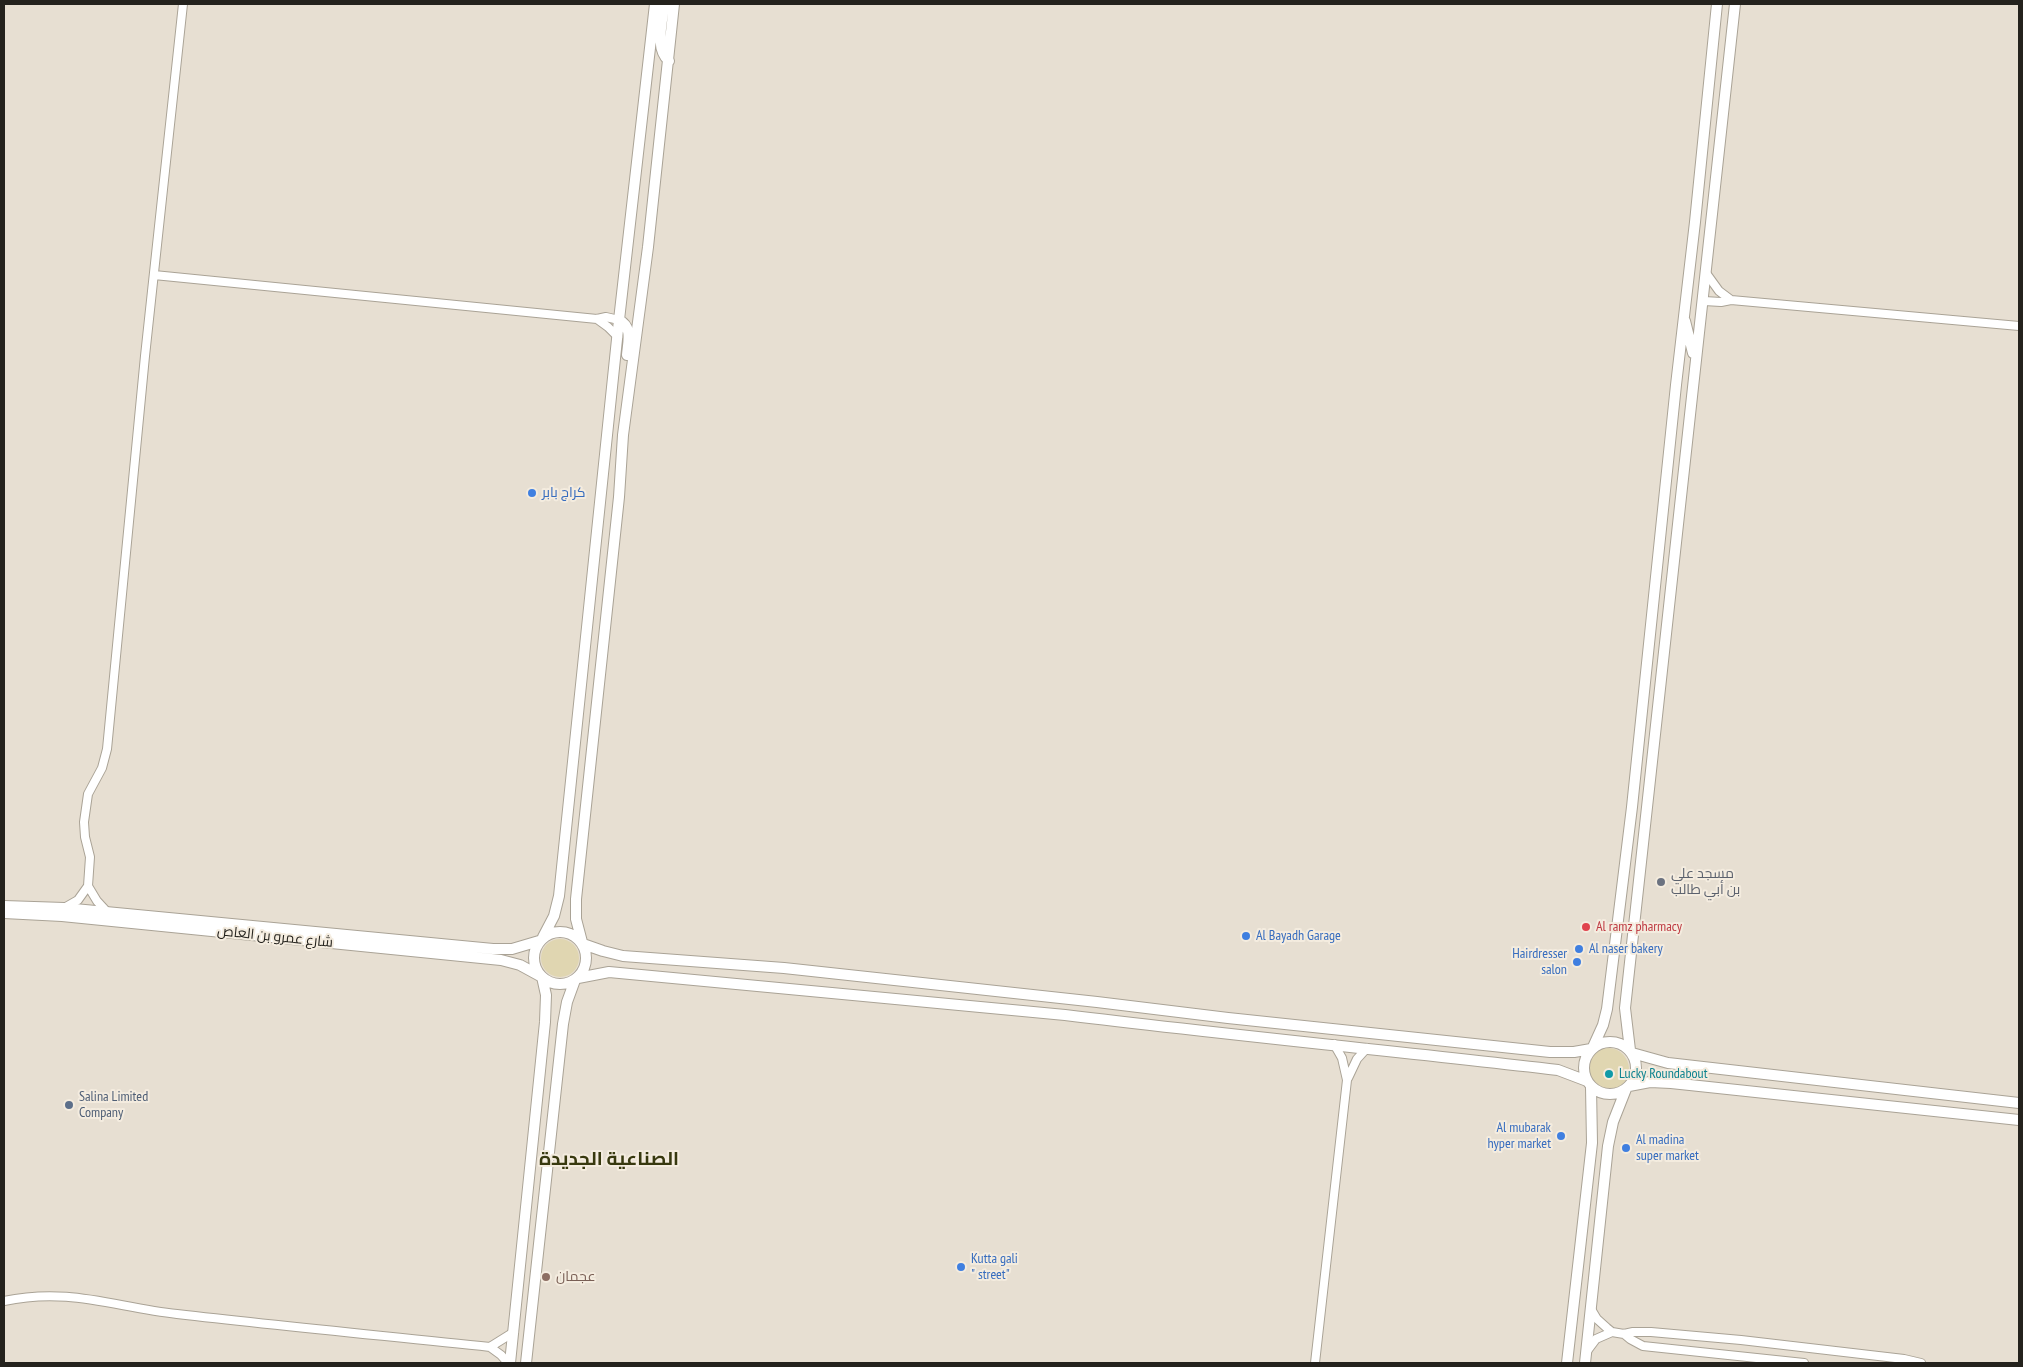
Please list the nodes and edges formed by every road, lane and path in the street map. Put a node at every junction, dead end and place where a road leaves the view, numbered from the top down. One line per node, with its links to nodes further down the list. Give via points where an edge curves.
1 (183, 4): 10 (street)
2 (655, 4): 15 (main road)
3 (664, 4): 7 (main road, via 660,47)
4 (674, 4): 7 (main road)
5 (1717, 4): 8 (main road)
6 (1734, 4): 9 (main road)
7 (669, 61): 19 (main road)
8 (1692, 254): 12 (main road, via 1696,269 1693,292 1696,298); 13 (main road)
9 (1706, 273): 11 (street, via 1714,286); 12 (main road)
10 (154, 275): 14 (street); 20 (street, via 107,749 102,768 88,794 84,822 90,857)
11 (1731, 300): 12 (street); 16 (street)
12 (1704, 301): 18 (main road)
13 (1684, 318): 18 (main road); 35 (main road, via 1607,1009 1601,1032)
14 (597, 319): 15 (street); 17 (street)
15 (619, 320): 17 (main road); 19 (main road, via 629,332 625,372)
16 (2019, 326)
17 (618, 337): 25 (main road, via 559,896 554,916)
18 (1695, 356): 36 (main road, via 1625,1008)
19 (630, 379): 26 (main road, via 576,899 576,918)
20 (88, 886): 22 (street, via 78,900); 24 (street)
21 (4, 906): 22 (main road, شارع عمرو بن العاص)
22 (64, 908): 24 (main road, شارع عمرو بن العاص)
23 (4, 913): 27 (main road, شارع عمرو بن العاص, via 501,960 520,965)
24 (108, 913): 25 (main road, شارع عمرو بن العاص, via 502,949 521,947)
25 (541, 939): 26 (main road, via 556,931 564,931); 27 (main road, via 534,959)
26 (582, 943): 28 (main road, via 587,956 585,968); 29 (main road, via 623,956 784,968)
27 (542, 977): 28 (main road, via 562,984); 44 (main road, via 546,1013)
28 (576, 979): 31 (main road, via 614,973); 50 (main road, via 563,1024)
29 (1097, 1002): 30 (main road); 31 (main road, via 1102,1007 1098,1015)
30 (1178, 1012): 32 (main road, via 1167,1016 1142,1014 1138,1018); 35 (main road, via 1550,1052)
31 (1065, 1015): 32 (main road)
32 (1140, 1025): 33 (main road)
33 (1334, 1044): 34 (main road); 37 (street, via 1342,1058)
34 (1367, 1048): 37 (street, via 1357,1059); 38 (main road, via 1558,1070)
35 (1592, 1048): 36 (main road, via 1600,1043 1616,1042); 38 (main road, via 1583,1064)
36 (1631, 1052): 39 (main road, via 1636,1070); 40 (main road, via 1649,1060 1668,1063)
37 (1347, 1080): 51 (street)
38 (1589, 1084): 39 (main road, via 1597,1091 1612,1094); 52 (main road, via 1592,1143)
39 (1628, 1087): 41 (main road, via 1660,1082); 43 (main road, via 1616,1111 1610,1134)
40 (2019, 1103)
41 (2019, 1120)
42 (4, 1301): 47 (street, via 44,1296 75,1297 177,1314)
43 (1590, 1307): 45 (street, via 1597,1319); 48 (main road)
44 (514, 1332): 47 (street); 49 (main road)
45 (1612, 1332): 46 (street); 48 (street, via 1596,1339)
46 (1624, 1334): 53 (street, via 1643,1346); 54 (street, via 1642,1331 1742,1340)
47 (490, 1347): 49 (street)
48 (1585, 1359)
49 (509, 1363)
50 (526, 1363)
51 (1315, 1363)
52 (1567, 1363)
53 (1804, 1363)
54 (1921, 1363)

